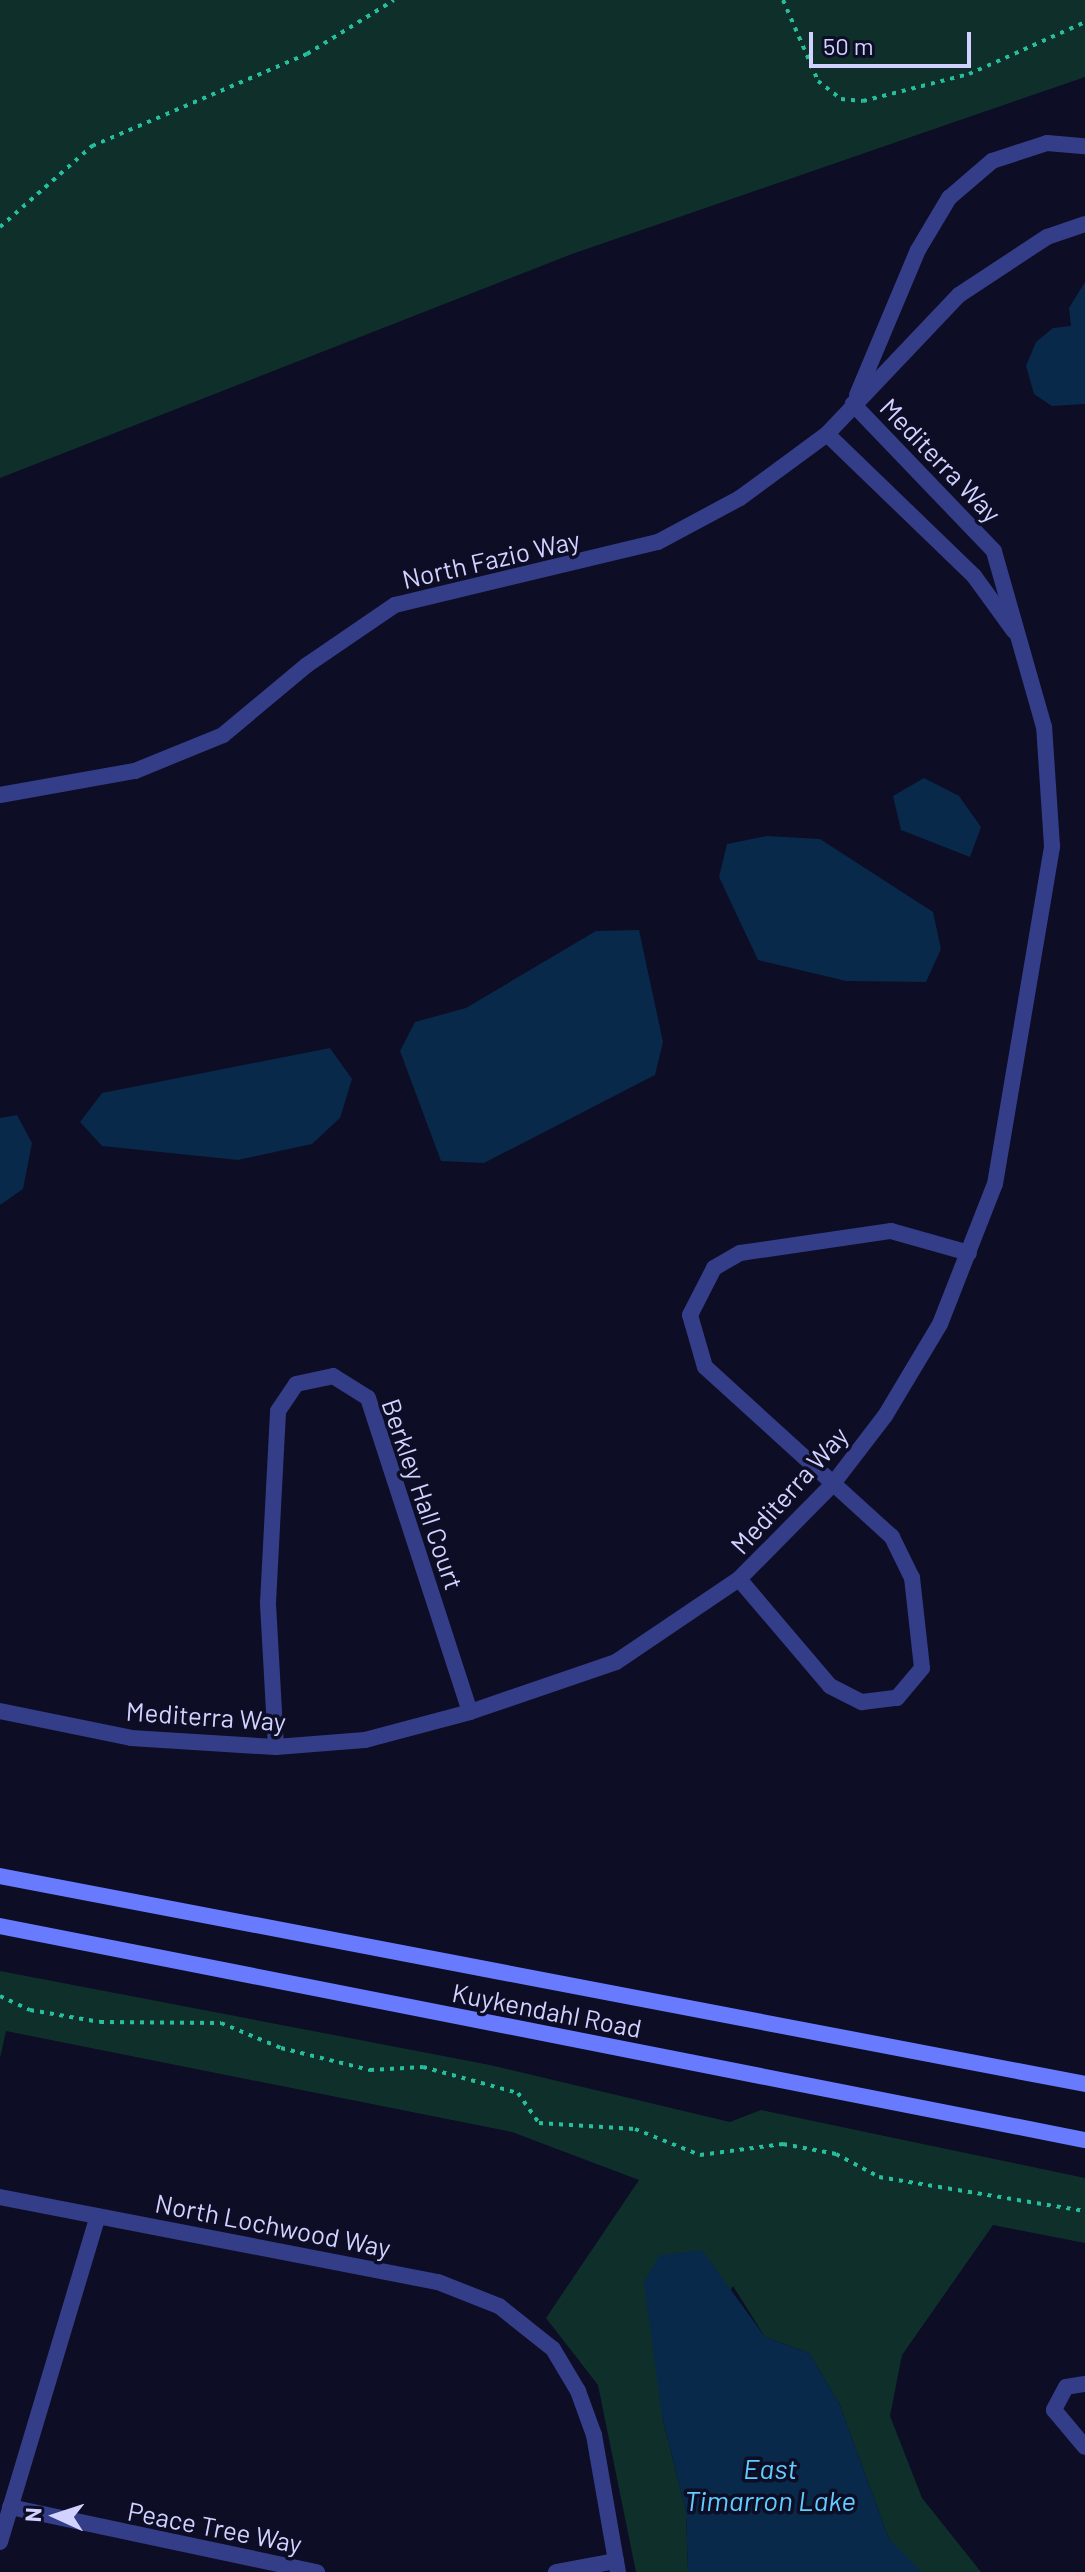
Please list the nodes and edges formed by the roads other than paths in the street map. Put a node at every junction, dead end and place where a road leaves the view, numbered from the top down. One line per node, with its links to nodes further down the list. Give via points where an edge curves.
1 (1085, 146): 3 (street, North Fazio Way, via 1047,143 992,161 949,198 918,250)
2 (1085, 224): 3 (street, North Fazio Way, via 1047,237 959,295)
3 (853, 404): 4 (street, North Fazio Way); 5 (street, Mediterra Way, via 994,551)
4 (827, 434): 5 (street, Mediterra Way, via 974,576); 6 (street, North Fazio Way, via 740,498 658,542 395,605 223,735 135,771)
5 (1022, 642): 7 (street, Mediterra Way, via 1044,727 1052,846 995,1184)
6 (0, 795)
7 (969, 1253): 8 (street, Mediterra Way, via 915,1371); 8 (street, via 914,1233 857,1233 740,1253 714,1268 698,1290 690,1315 705,1367)
8 (832, 1485): 9 (street, Mediterra Way); 9 (street, via 892,1537 912,1578 922,1668 897,1698 862,1702 830,1686)
9 (739, 1579): 11 (street, Mediterra Way, via 616,1662)
10 (0, 1711): 12 (street, Mediterra Way, via 131,1738)
11 (470, 1712): 12 (street, Mediterra Way, via 365,1740); 12 (street, Berkley Hall Court, via 368,1398 333,1376 296,1384 278,1411 268,1603)
12 (276, 1747)
13 (0, 1876): 15 (main road, Kuykendahl Road)
14 (0, 1926): 16 (main road, Kuykendahl Road)
15 (1085, 2084)
16 (1085, 2140)
17 (0, 2197): 18 (street, North Lochwood Way)
18 (98, 2216): 21 (street); 23 (street, North Lochwood Way, via 438,2282 528,2325 578,2391 594,2435)
19 (1085, 2384): 20 (street, via 1066,2387 1054,2410)
20 (1085, 2447)
21 (10, 2507): 22 (street); 24 (street, Peace Tree Way)
22 (0, 2542)
23 (617, 2566): 25 (street)
24 (317, 2572)
25 (556, 2572)

